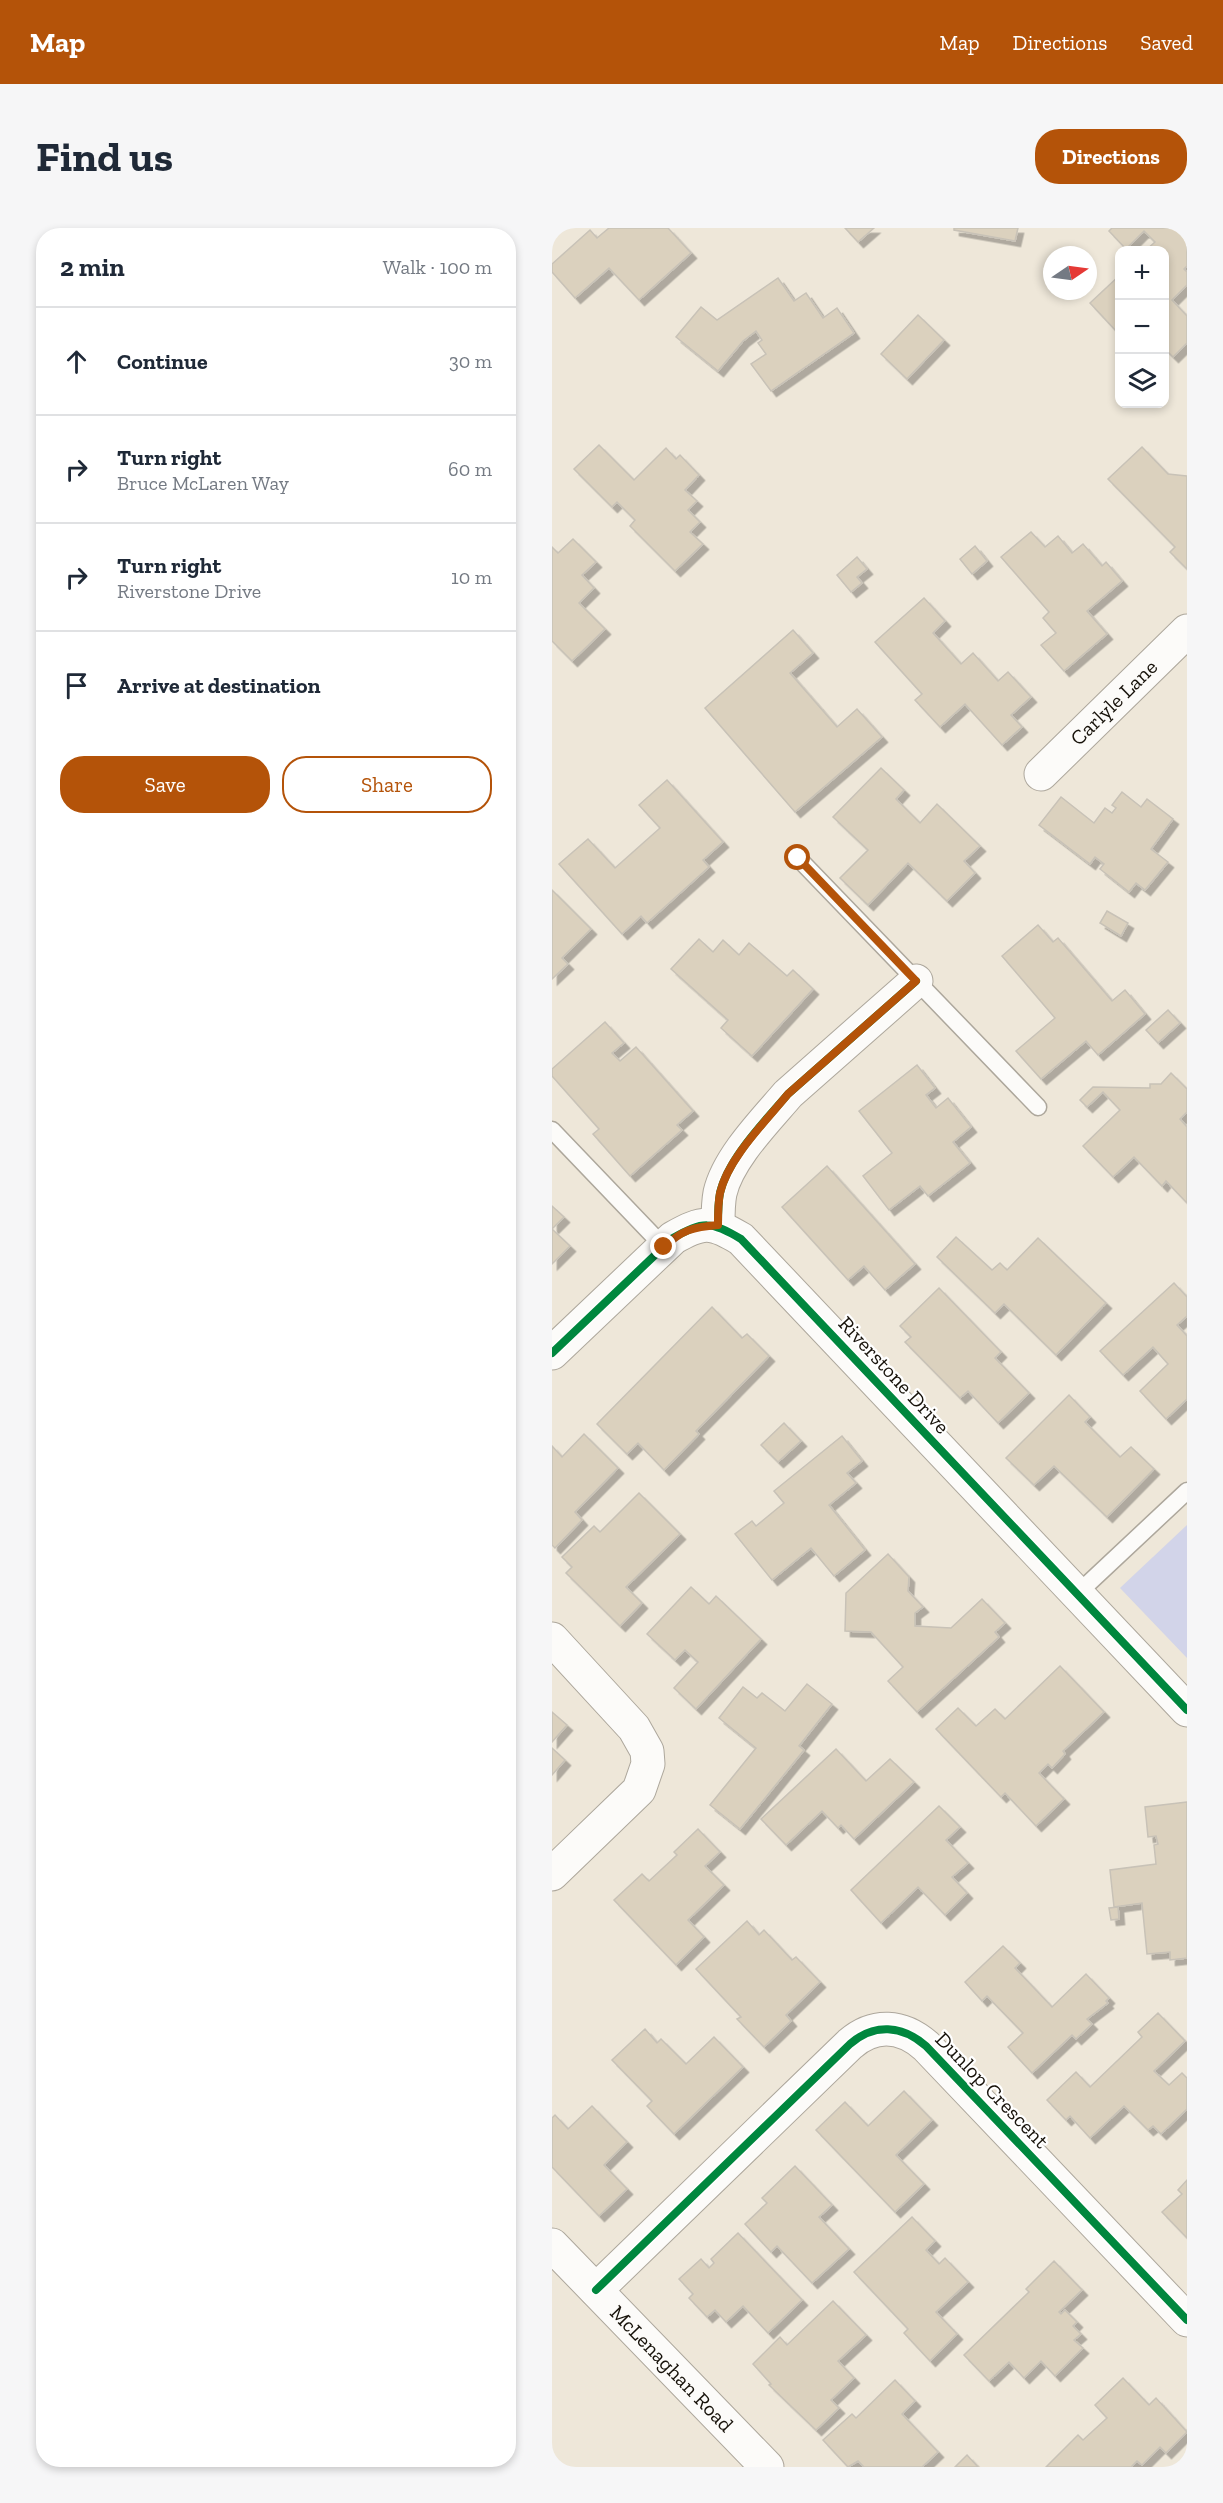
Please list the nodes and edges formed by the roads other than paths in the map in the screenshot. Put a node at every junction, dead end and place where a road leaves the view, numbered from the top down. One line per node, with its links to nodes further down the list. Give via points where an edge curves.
1 (1187, 631): 2 (street, Carlyle Lane)
2 (1041, 774)
3 (798, 858): 4 (lane)
4 (916, 981): 5 (lane); 7 (street, via 788,1094 773,1112 728,1172 720,1193)
5 (1038, 1107)
6 (552, 1130): 8 (lane)
7 (718, 1225): 8 (street, via 693,1227); 11 (street, Riverstone Drive, via 741,1239)
8 (664, 1247): 9 (street)
9 (552, 1353)
10 (1187, 1491): 11 (lane)
11 (1077, 1594): 13 (street, Riverstone Drive)
12 (552, 1639): 14 (street, via 634,1728 647,1751 648,1764 639,1790)
13 (1187, 1710)
14 (552, 1874)
15 (552, 2245): 16 (street, McLenaghan Road)
16 (596, 2290): 17 (street, Dunlop Crescent, via 856,2039 870,2031 888,2029 906,2032 926,2046); 18 (street, McLenaghan Road)
17 (1187, 2320)
18 (766, 2467)

